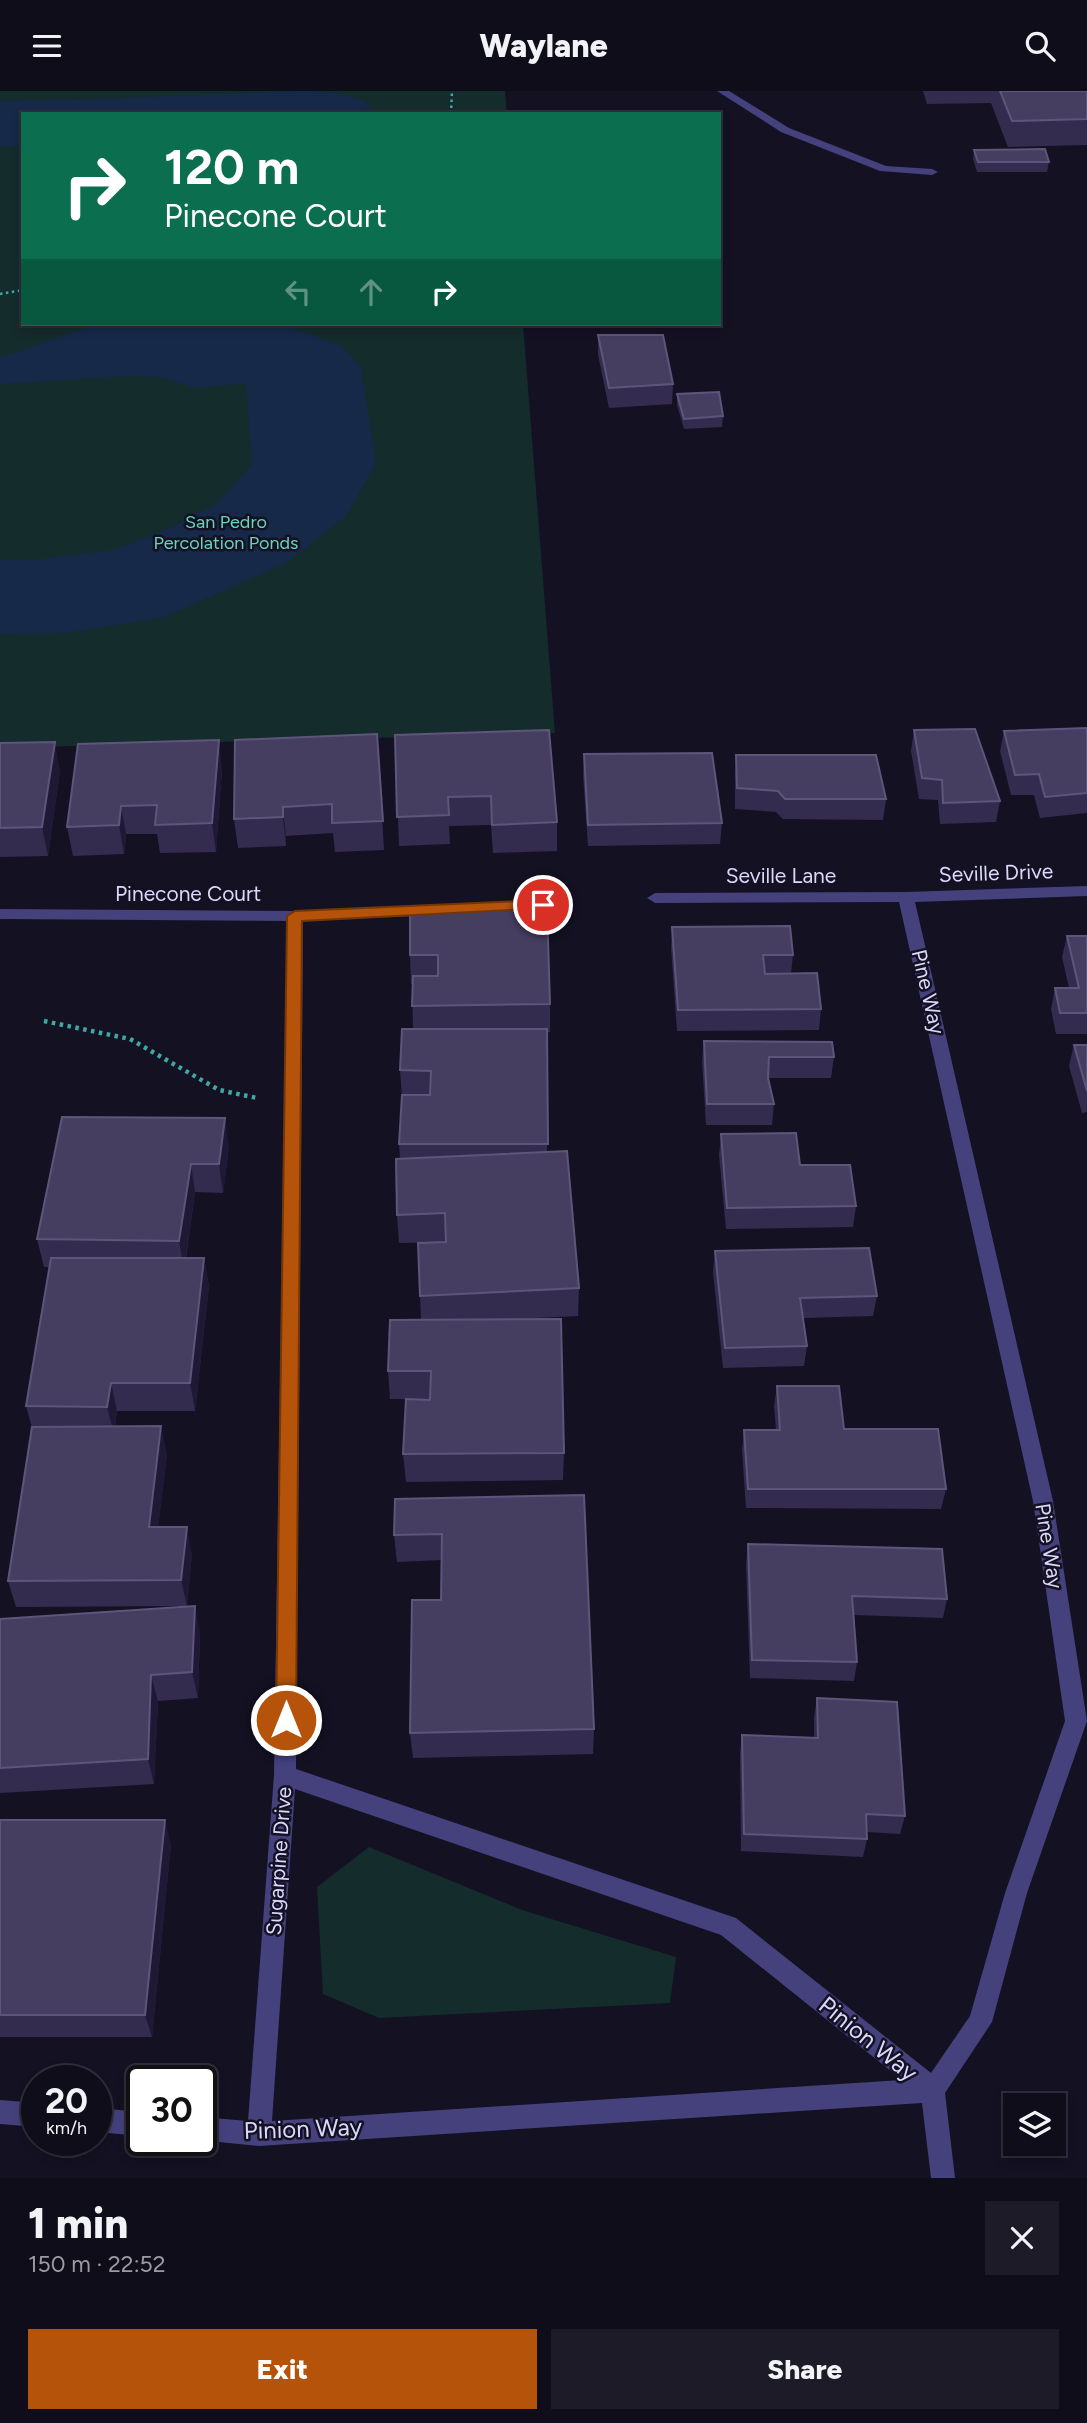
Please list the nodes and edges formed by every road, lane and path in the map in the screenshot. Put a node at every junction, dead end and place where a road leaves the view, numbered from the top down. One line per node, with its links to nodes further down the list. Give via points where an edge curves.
1 (452, 91): 3 (path)
2 (722, 91): 4 (street, via 785,130 884,169)
3 (451, 112)
4 (932, 172)
5 (21, 290): 6 (path)
6 (0, 295)
7 (1087, 891): 8 (street, Seville Drive)
8 (906, 897): 9 (street, Seville Lane); 16 (street, Pine Way, via 1043,1501 1076,1721 1016,1893 980,2022)
9 (655, 898)
10 (543, 905): 12 (street, Pinecone Court)
11 (0, 914): 12 (street, Pinecone Court)
12 (295, 916): 14 (street, Sugarpine Drive)
13 (44, 1021): 14 (path, via 130,1039 219,1090)
14 (292, 1105): 15 (street, Sugarpine Drive)
15 (285, 1775): 16 (street, Pinion Way, via 728,1926); 20 (street, Sugarpine Drive)
16 (933, 2090): 20 (street, Pinion Way); 21 (street)
17 (0, 2112): 18 (street)
18 (21, 2114)
19 (217, 2130): 20 (street, Pinion Way)
20 (260, 2134)
21 (943, 2178)

